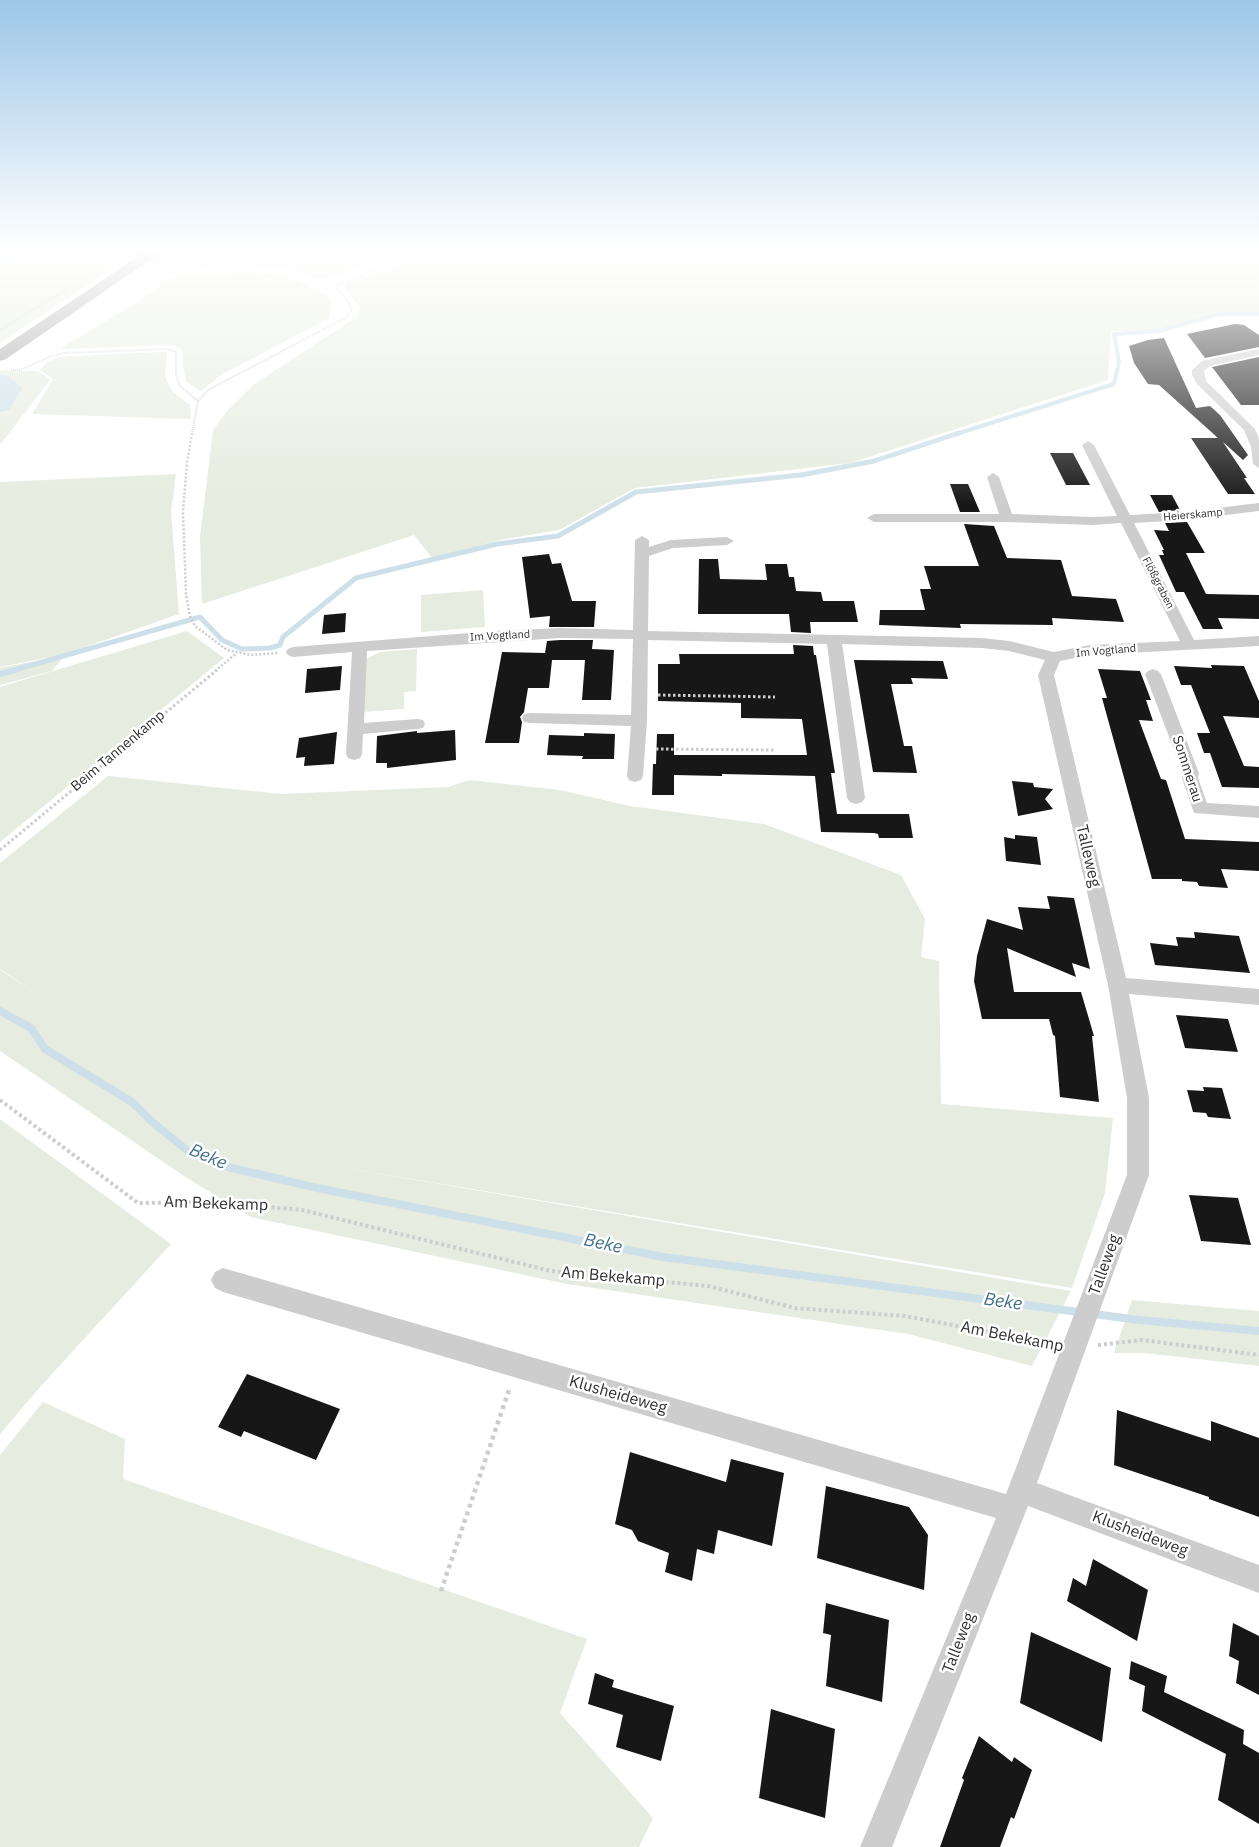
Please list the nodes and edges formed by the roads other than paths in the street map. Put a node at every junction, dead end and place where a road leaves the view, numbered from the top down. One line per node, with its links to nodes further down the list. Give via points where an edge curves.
1 (34, 333): 3 (highway)
2 (1259, 352): 5 (street, via 1206,363 1198,370 1201,382 1249,429 1257,447)
3 (0, 356)
4 (1088, 445): 10 (street, Flößgraben)
5 (1259, 464)
6 (993, 477): 9 (street)
7 (1259, 507): 10 (street, Heierskamp)
8 (874, 518): 9 (street)
9 (1008, 518): 10 (street)
10 (1126, 520): 16 (street, Flößgraben)
11 (727, 541): 12 (street, via 642,547)
12 (641, 636): 13 (street, Im Vogtland); 15 (street, Im Vogtland, via 560,633); 21 (street)
13 (834, 640): 18 (street, Im Vogtland, via 982,643); 26 (street)
14 (1259, 641): 16 (street, Im Vogtland)
15 (360, 646): 17 (street, Im Vogtland); 23 (street)
16 (1190, 646): 18 (street, Im Vogtland, via 1090,650)
17 (293, 652)
18 (1054, 657): 28 (street, Talleweg, via 1046,675)
19 (1153, 674): 27 (street, Sommerau, via 1191,772 1200,809)
20 (530, 718): 21 (street)
21 (639, 721): 25 (street)
22 (417, 724): 23 (street)
23 (356, 729): 24 (street)
24 (354, 754)
25 (635, 776)
26 (856, 798)
27 (1259, 812)
28 (1118, 985): 29 (street); 31 (street, Talleweg, via 1138,1098 1138,1175)
29 (1259, 998)
30 (223, 1280): 31 (street, Klusheideweg, via 517,1365)
31 (1017, 1499): 32 (street, Klusheideweg); 33 (street, Talleweg)
32 (1259, 1579)
33 (876, 1847)

